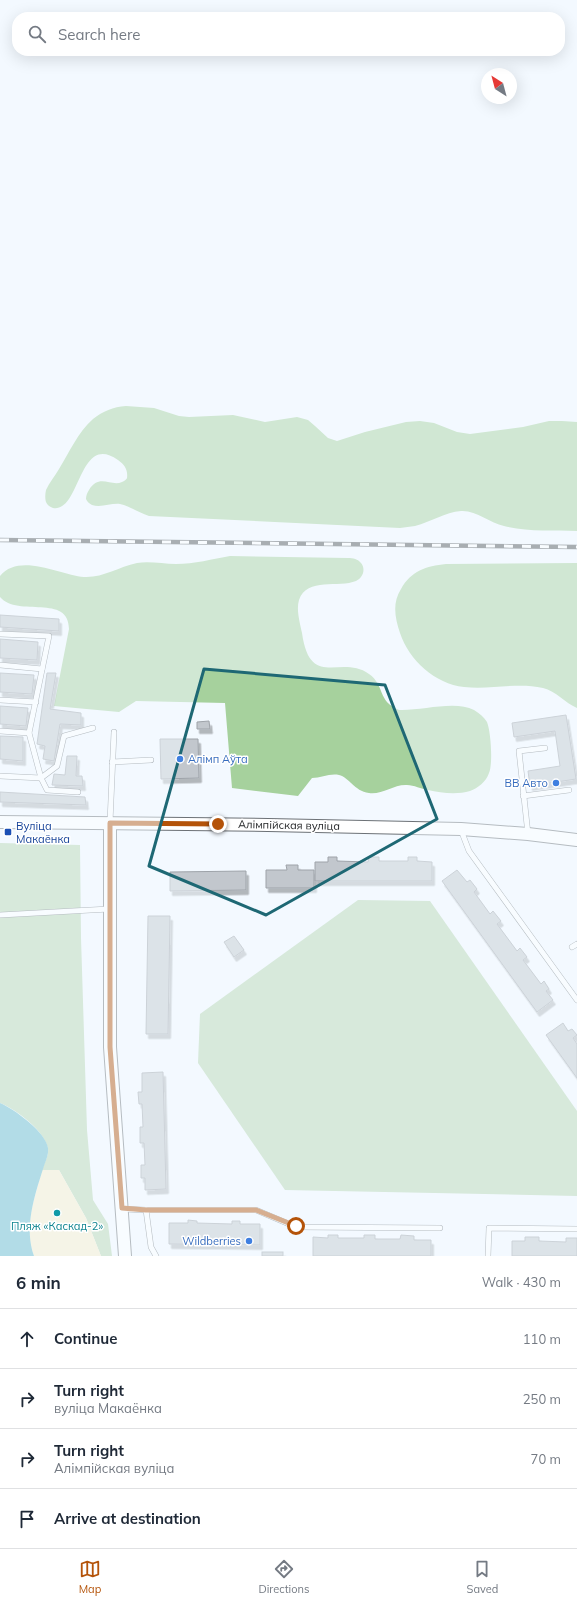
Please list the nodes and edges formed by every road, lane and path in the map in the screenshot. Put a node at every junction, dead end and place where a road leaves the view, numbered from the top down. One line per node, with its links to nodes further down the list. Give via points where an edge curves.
1 (0, 634): 3 (lane, via 49,636)
2 (0, 665): 3 (lane)
3 (42, 669): 5 (lane)
4 (0, 700): 5 (lane)
5 (36, 702): 9 (lane)
6 (93, 728): 14 (lane, via 64,736 57,766)
7 (0, 731): 9 (lane)
8 (114, 732): 12 (lane)
9 (30, 733): 14 (lane)
10 (545, 748): 17 (lane, via 519,751)
11 (151, 760): 12 (lane)
12 (112, 762): 19 (lane)
13 (0, 776): 14 (lane)
14 (41, 778): 16 (lane, via 47,790)
15 (569, 790): 17 (lane)
16 (78, 792)
17 (523, 796): 21 (lane)
18 (0, 822): 19 (street, Алімпійская вуліца)
19 (110, 823): 20 (street, Алімпійская вуліца); 23 (street)
20 (461, 829): 21 (street, Алімпійская вуліца); 27 (lane, via 469,850)
21 (528, 834): 22 (street, Алімпійская вуліца)
22 (577, 840)
23 (110, 908): 24 (lane); 28 (street, via 110,1047)
24 (0, 915)
25 (577, 944): 26 (lane)
26 (572, 947)
27 (577, 1000)
28 (122, 1208): 29 (lane); 32 (street)
29 (146, 1210): 30 (lane, via 256,1210 296,1226); 33 (lane, via 151,1247)
30 (440, 1228)
31 (577, 1228): 34 (lane, via 489,1228)
32 (125, 1256)
33 (156, 1256)
34 (488, 1256)

